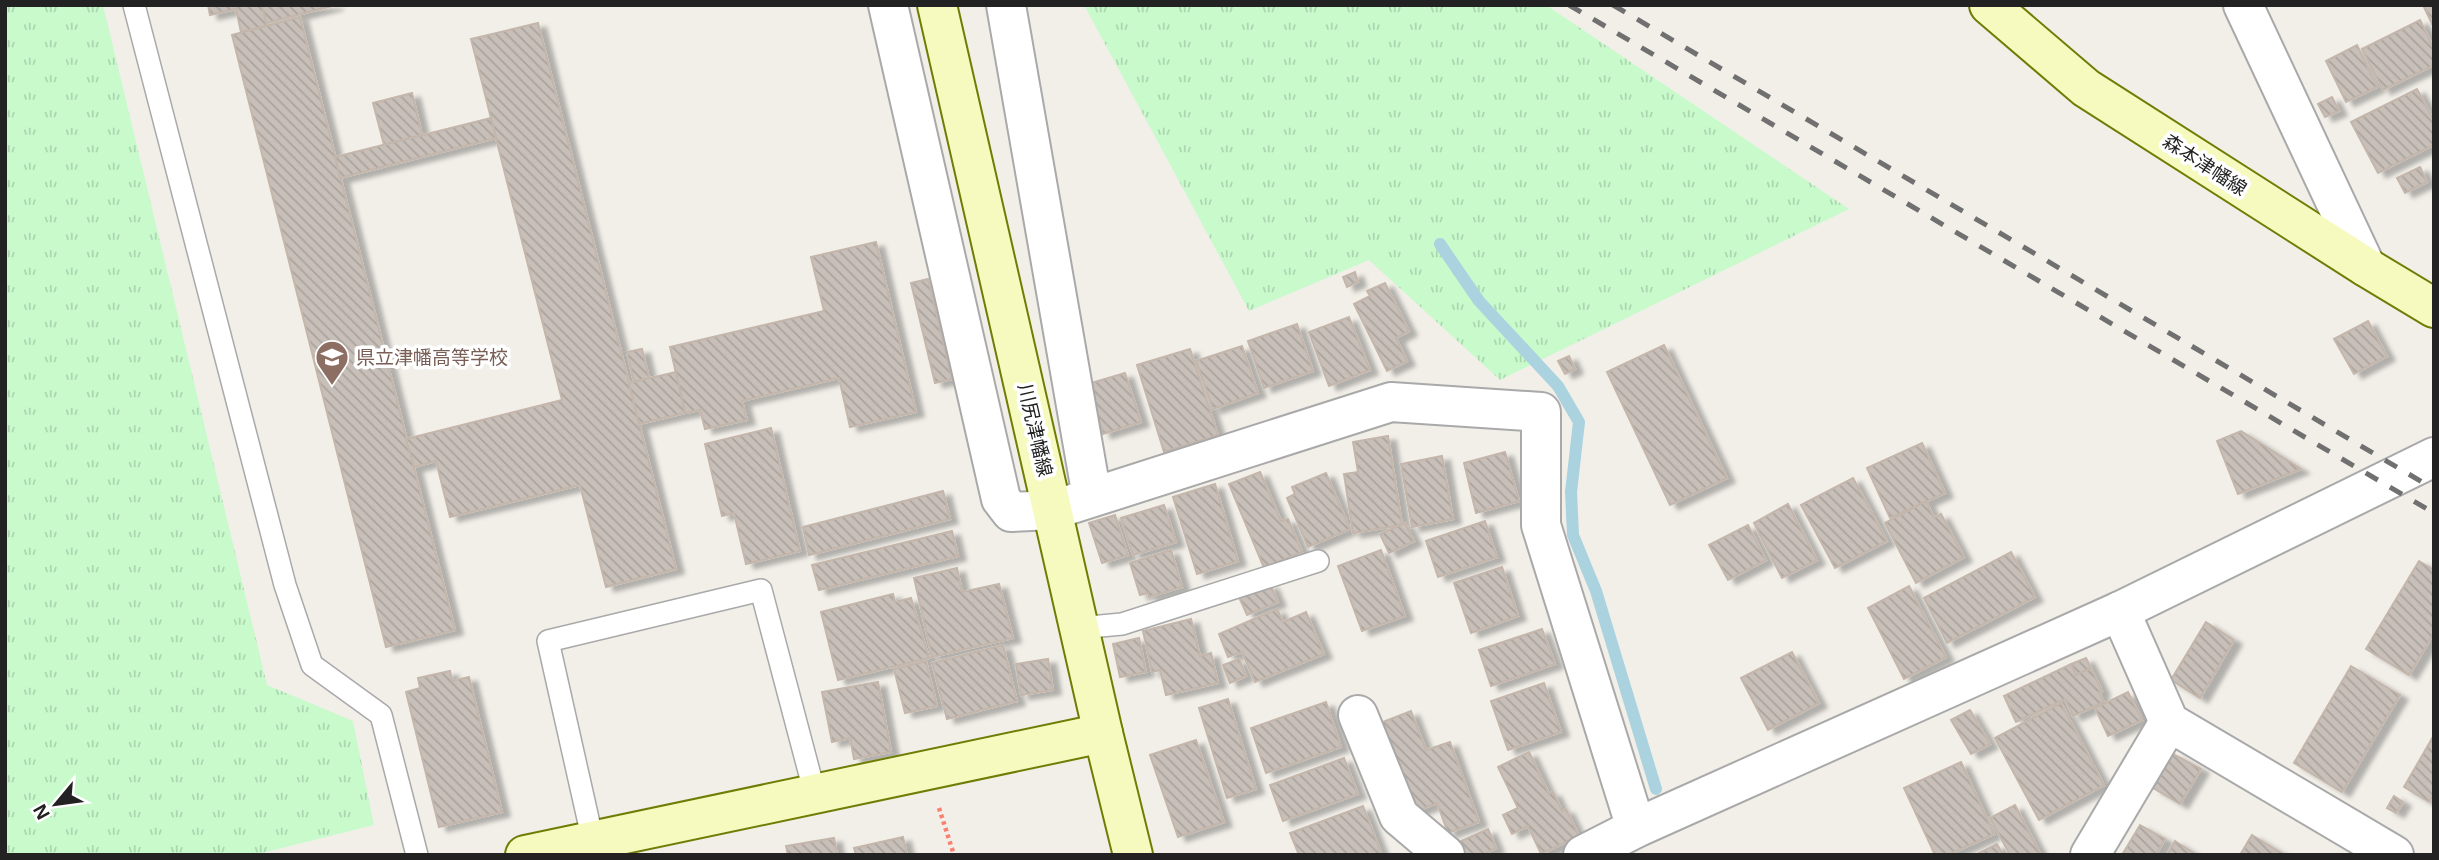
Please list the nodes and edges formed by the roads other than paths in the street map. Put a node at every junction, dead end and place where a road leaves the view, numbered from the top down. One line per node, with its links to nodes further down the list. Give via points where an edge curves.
1 (134, 5): 21 (lane, via 285,585 312,665 381,715)
2 (888, 5): 11 (street, via 1001,499 1012,512)
3 (937, 5): 11 (main road, 川尻津幡線)
4 (1006, 5): 10 (street)
5 (1989, 5): 7 (main road, 森本津幡線, via 2086,88)
6 (2243, 5): 7 (street)
7 (2366, 267): 8 (main road, 森本津幡線)
8 (2434, 308)
9 (2434, 457): 13 (street)
10 (1092, 497): 11 (street); 19 (street, via 1391,402 1541,412 1541,525)
11 (1053, 510): 14 (main road, 川尻津幡線)
12 (1318, 561): 14 (lane, via 1122,624)
13 (2120, 611): 16 (street); 19 (street)
14 (1079, 628): 17 (main road, 川尻津幡線)
15 (1358, 715): 24 (street, via 1399,816)
16 (2169, 722): 26 (street); 27 (street)
17 (1103, 733): 18 (main road); 23 (main road, 川尻津幡線)
18 (815, 794): 20 (main road); 20 (lane, via 761,590 548,641)
19 (1636, 828): 25 (street)
20 (593, 841): 22 (main road)
21 (417, 855)
22 (525, 855)
23 (1133, 855)
24 (1445, 855)
25 (1583, 855)
26 (2090, 855)
27 (2394, 855)

